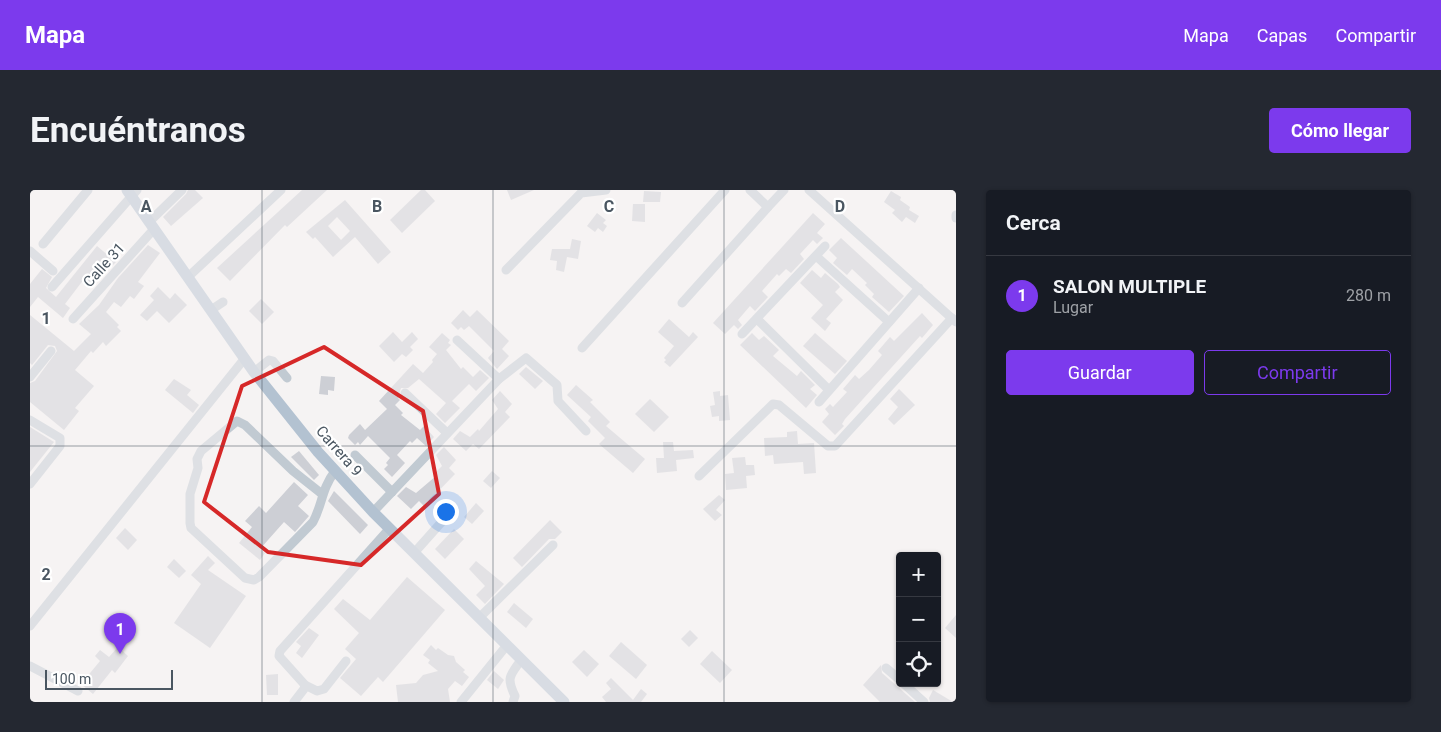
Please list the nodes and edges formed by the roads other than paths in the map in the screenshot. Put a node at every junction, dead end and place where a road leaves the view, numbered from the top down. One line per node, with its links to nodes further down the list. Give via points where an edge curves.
1 (88, 190): 12 (street)
2 (182, 190): 11 (street, Calle 31)
3 (281, 190): 18 (street)
4 (606, 190): 16 (street, via 580,193)
5 (725, 190): 30 (street)
6 (750, 190): 10 (street)
7 (784, 190): 10 (street)
8 (809, 190): 20 (street)
9 (132, 192): 11 (main road, Carrera 9); 19 (street)
10 (768, 207): 22 (street)
11 (151, 226): 18 (main road, Carrera 9); 24 (street, Calle 31)
12 (43, 244)
13 (825, 246): 15 (street)
14 (30, 252): 17 (street)
15 (816, 256): 25 (street); 27 (street)
16 (506, 270)
17 (53, 271)
18 (188, 277): 23 (main road, Carrera 9)
19 (52, 287)
20 (919, 288): 26 (street); 27 (street)
21 (223, 302): 23 (street)
22 (682, 303)
23 (211, 310): 32 (main road, Carrera 9)
24 (73, 319)
25 (756, 319): 28 (street); 37 (street)
26 (954, 320): 45 (street, via 835,446 828,446 779,405 773,404)
27 (888, 322): 37 (street)
28 (742, 334)
29 (457, 340): 36 (street)
30 (582, 348)
31 (51, 351): 34 (street)
32 (245, 358): 33 (main road, Carrera 9); 56 (street)
33 (254, 372): 35 (street, via 269,360); 44 (main road, Carrera 9)
34 (30, 377)
35 (286, 378)
36 (499, 379): 41 (street, via 526,358 557,385 558,401); 42 (street)
37 (829, 390): 39 (street)
38 (405, 393): 42 (street)
39 (819, 402)
40 (30, 420): 46 (street, via 60,438 61,442)
41 (586, 431)
42 (447, 433): 48 (street)
43 (355, 455): 48 (street)
44 (335, 471): 47 (street); 49 (main road, Carrera 9)
45 (699, 476)
46 (30, 484)
47 (322, 494): 47 (street, via 237,421 201,451 197,459 198,468 190,494 191,528 246,578 254,580 313,522)
48 (390, 494): 49 (street)
49 (373, 512): 51 (main road, Carrera 9)
50 (447, 516): 53 (street)
51 (390, 528): 53 (main road, Carrera 9); 63 (street, via 280,651 281,661)
52 (554, 545): 55 (street)
53 (414, 553): 55 (main road, Carrera 9)
54 (512, 579): 55 (street)
55 (478, 616): 57 (main road, Carrera 9)
56 (30, 626)
57 (507, 645): 58 (main road, Carrera 9); 67 (street)
58 (521, 660): 68 (street, via 509,677 515,696); 69 (main road, Carrera 9)
59 (346, 661): 63 (street, via 324,689 317,691)
60 (30, 666): 65 (street)
61 (886, 668): 62 (street)
62 (896, 677)
63 (305, 684): 66 (street)
64 (907, 687): 70 (street)
65 (78, 691)
66 (294, 702)
67 (461, 702)
68 (513, 702)
69 (564, 702)
70 (924, 702)

